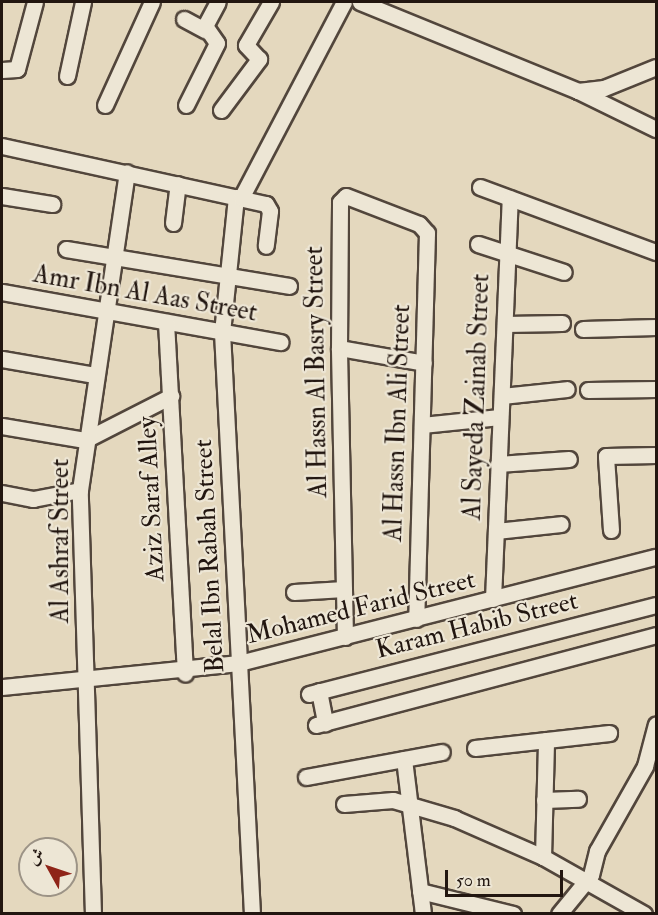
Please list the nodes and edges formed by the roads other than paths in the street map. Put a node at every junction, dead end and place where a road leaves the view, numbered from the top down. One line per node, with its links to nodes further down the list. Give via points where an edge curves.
1 (35, 2): 11 (street, via 17,69)
2 (83, 2): 12 (street)
3 (152, 2): 14 (street)
4 (218, 2): 9 (street)
5 (271, 2): 16 (street, via 246,45 259,59)
6 (344, 2): 23 (street, Belal Ibn Rabah Street)
7 (360, 2): 13 (street)
8 (184, 19): 9 (street)
9 (205, 30): 15 (street, via 217,43)
10 (657, 67): 13 (street, via 604,88)
11 (2, 70)
12 (67, 76)
13 (578, 91): 17 (street)
14 (105, 105)
15 (186, 105)
16 (221, 110)
17 (657, 129)
18 (2, 146): 19 (street)
19 (128, 172): 20 (street); 33 (street, Al Ashraf Street)
20 (178, 183): 23 (street); 26 (street)
21 (480, 187): 24 (street)
22 (2, 196): 25 (street)
23 (239, 198): 29 (street, via 270,208); 35 (street, Belal Ibn Rabah Street)
24 (510, 198): 31 (street); 32 (street, Al Sayeda Zainab Street)
25 (52, 204)
26 (173, 223)
27 (425, 230): 46 (street, Al Hassn Al Basry Street, via 342,198); 48 (street, Al Hassn Ibn Ali Street)
28 (478, 244): 32 (street)
29 (266, 246)
30 (66, 249): 33 (street)
31 (657, 252)
32 (507, 254): 34 (street); 41 (street, Al Sayeda Zainab Street)
33 (114, 257): 35 (street); 38 (street, Al Ashraf Street)
34 (564, 272)
35 (225, 276): 36 (street); 44 (street, Belal Ibn Rabah Street)
36 (290, 286)
37 (2, 292): 38 (street, Amr Ibn Al Aas Street)
38 (105, 311): 39 (street, Amr Ibn Al Aas Street); 49 (street, Al Ashraf Street)
39 (166, 322): 44 (street, Amr Ibn Al Aas Street); 53 (street, Aziz Saraf Alley)
40 (562, 323): 41 (street)
41 (505, 324): 54 (street, Al Sayeda Zainab Street)
42 (657, 327): 43 (street)
43 (583, 329)
44 (222, 332): 45 (street, Amr Ibn Al Aas Street); 75 (street, Belal Ibn Rabah Street)
45 (281, 342)
46 (339, 348): 48 (street); 68 (street, Al Hassn Al Basry Street)
47 (2, 359): 49 (street)
48 (424, 363): 56 (street, Al Hassn Ibn Ali Street)
49 (95, 375): 58 (street, Al Ashraf Street)
50 (567, 389): 54 (street)
51 (657, 389): 52 (street)
52 (588, 390)
53 (171, 396): 58 (street); 76 (street, Aziz Saraf Alley)
54 (501, 396): 55 (street, Al Sayeda Zainab Street)
55 (501, 417): 56 (street); 61 (street, Al Sayeda Zainab Street)
56 (422, 425): 72 (street, Al Hassn Ibn Ali Street)
57 (2, 426): 58 (street)
58 (85, 440): 62 (street, Al Ashraf Street)
59 (657, 455): 65 (street, via 606,456)
60 (570, 459): 61 (street)
61 (498, 464): 66 (street, Al Sayeda Zainab Street)
62 (80, 490): 63 (street, via 33,499); 77 (street, Al Ashraf Street)
63 (2, 493)
64 (561, 524): 66 (street)
65 (611, 530)
66 (496, 531): 70 (street, Al Sayeda Zainab Street)
67 (657, 557): 70 (street, Mohamed Farid Street)
68 (344, 589): 69 (street); 74 (street, Al Hassn Al Basry Street)
69 (294, 592)
70 (493, 599): 72 (street, Mohamed Farid Street)
71 (657, 605): 73 (street, Karam Habib Street, via 314,692 320,724)
72 (416, 619): 74 (street, Mohamed Farid Street)
73 (657, 635)
74 (345, 637): 75 (street, Mohamed Farid Street)
75 (239, 663): 76 (street, Mohamed Farid Street); 94 (street, Belal Ibn Rabah Street)
76 (185, 673): 77 (street, Mohamed Farid Street)
77 (87, 682): 78 (street, Mohamed Farid Street); 93 (street, Al Ashraf Street)
78 (2, 687)
79 (657, 724): 91 (street, via 645,766 597,851)
80 (609, 734): 81 (street)
81 (546, 740): 82 (street); 87 (street)
82 (475, 748)
83 (442, 752): 84 (street)
84 (404, 759): 85 (street); 89 (street)
85 (306, 777)
86 (578, 799): 87 (street)
87 (544, 800): 90 (street)
88 (344, 804): 89 (street, via 377,799)
89 (410, 804): 90 (street); 92 (street)
90 (543, 856): 91 (street)
91 (587, 881): 97 (street); 98 (street)
92 (420, 891): 95 (street); 96 (street)
93 (93, 914)
94 (252, 914)
95 (423, 914)
96 (513, 914)
97 (559, 914)
98 (644, 914)

